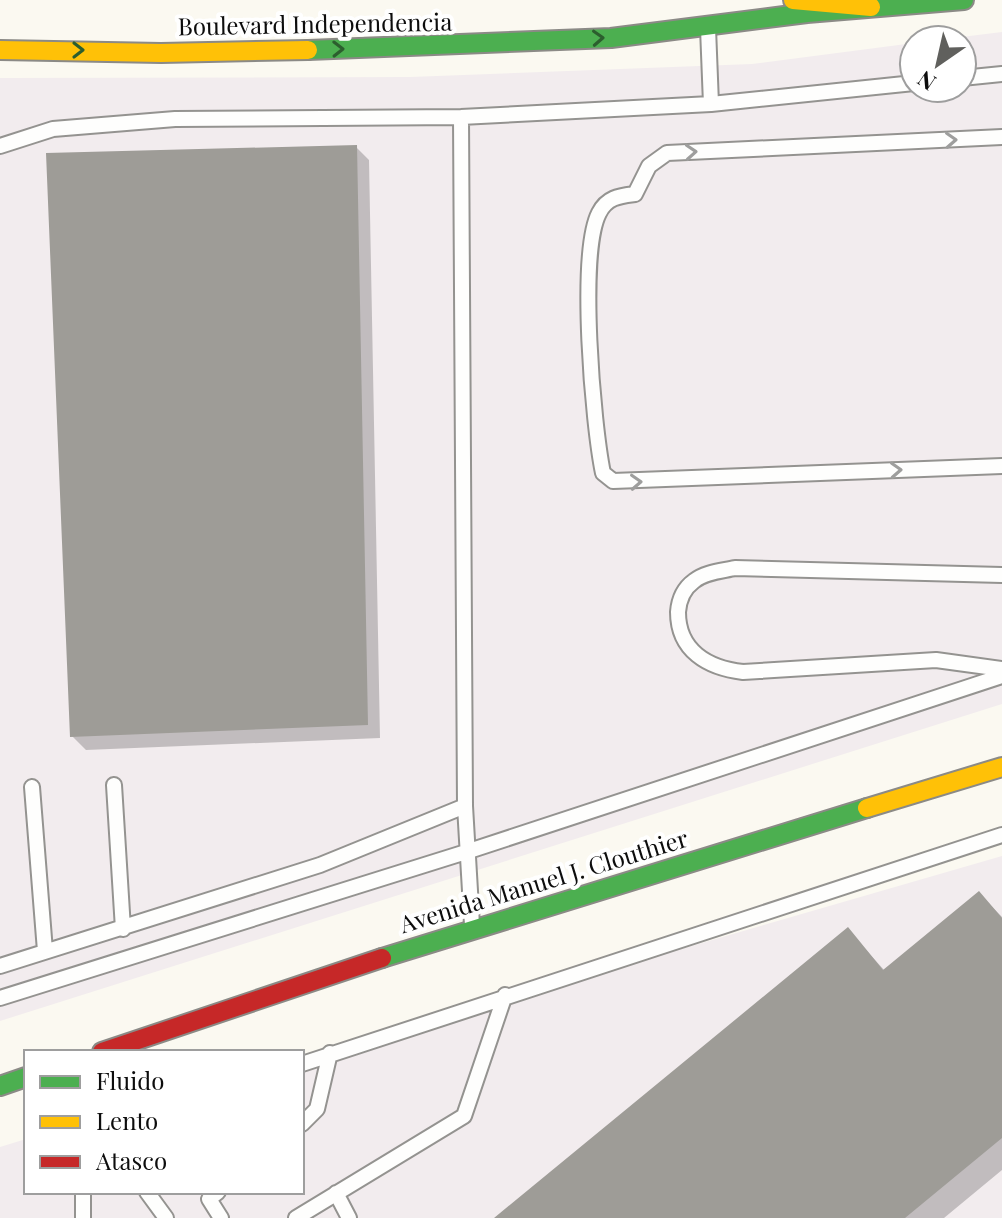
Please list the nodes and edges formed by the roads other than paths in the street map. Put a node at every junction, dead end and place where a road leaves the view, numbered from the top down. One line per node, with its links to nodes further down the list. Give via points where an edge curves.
1 (793, 0): 3 (main road)
2 (964, 0): 3 (main road, Boulevard Independencia)
3 (871, 7): 4 (main road, Boulevard Independencia)
4 (708, 27): 5 (main road, Boulevard Independencia, one-way to 4, via 161,53 449,47); 9 (lane)
5 (0, 50)
6 (1002, 74): 7 (lane)
7 (978, 76)
8 (898, 85): 9 (lane)
9 (711, 104): 10 (lane)
10 (461, 117): 12 (lane, via 175,119 53,129); 20 (lane)
11 (1002, 137): 13 (lane, via 667,153 649,166 635,194 606,203 591,240 595,432 603,473 619,483)
12 (0, 146)
13 (1002, 466)
14 (1002, 575): 15 (lane, via 735,568 700,577 685,589 678,628 694,653 720,670 936,660)
15 (1002, 669)
16 (1002, 676): 22 (lane)
17 (1002, 767): 23 (main road, Avenida Manuel J. Clouthier)
18 (114, 785): 24 (lane)
19 (32, 787): 25 (lane)
20 (465, 806): 22 (lane); 24 (lane, via 320,865)
21 (1002, 835): 27 (lane)
22 (466, 852): 23 (lane); 28 (lane)
23 (472, 928): 29 (main road, Avenida Manuel J. Clouthier)
24 (123, 929): 25 (lane)
25 (45, 951): 26 (lane)
26 (0, 966)
27 (505, 995): 30 (lane); 35 (lane, via 464,1116)
28 (0, 998)
29 (108, 1050)
30 (330, 1053): 31 (lane); 34 (lane, via 317,1109)
31 (304, 1063)
32 (24, 1078): 33 (main road)
33 (0, 1086)
34 (304, 1122)
35 (336, 1193): 42 (lane); 43 (lane)
36 (83, 1194): 39 (lane)
37 (148, 1194): 40 (lane)
38 (215, 1194): 41 (lane, via 209,1199)
39 (83, 1218)
40 (166, 1218)
41 (221, 1218)
42 (296, 1218)
43 (349, 1218)

